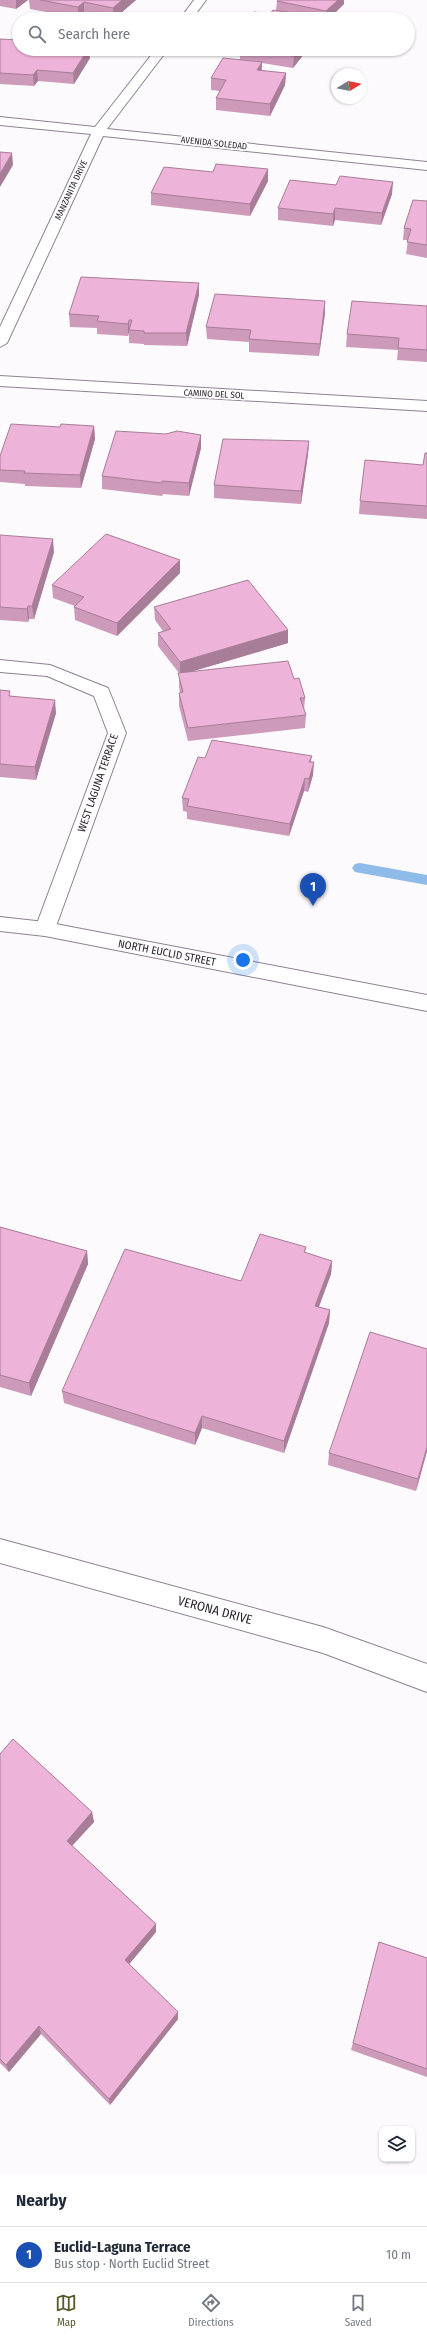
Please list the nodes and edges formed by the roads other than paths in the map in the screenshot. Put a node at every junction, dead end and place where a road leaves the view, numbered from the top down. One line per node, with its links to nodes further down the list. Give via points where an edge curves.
1 (200, 0): 2 (street)
2 (191, 12)
3 (157, 56): 5 (street, MANZANITA DRIVE)
4 (0, 122): 5 (street, AVENIDA SOLEDAD)
5 (99, 131): 6 (street, AVENIDA SOLEDAD); 7 (street, MANZANITA DRIVE)
6 (427, 166)
7 (0, 343)
8 (0, 381): 9 (street, CAMINO DEL SOL)
9 (427, 406)
10 (0, 666): 12 (street, WEST LAGUNA TERRACE, via 50,671 102,692 117,733)
11 (0, 924): 12 (street, NORTH EUCLID STREET)
12 (45, 929): 13 (street, NORTH EUCLID STREET)
13 (427, 1003)
14 (0, 1551): 15 (street, VERONA DRIVE, via 323,1640)
15 (427, 1678)

